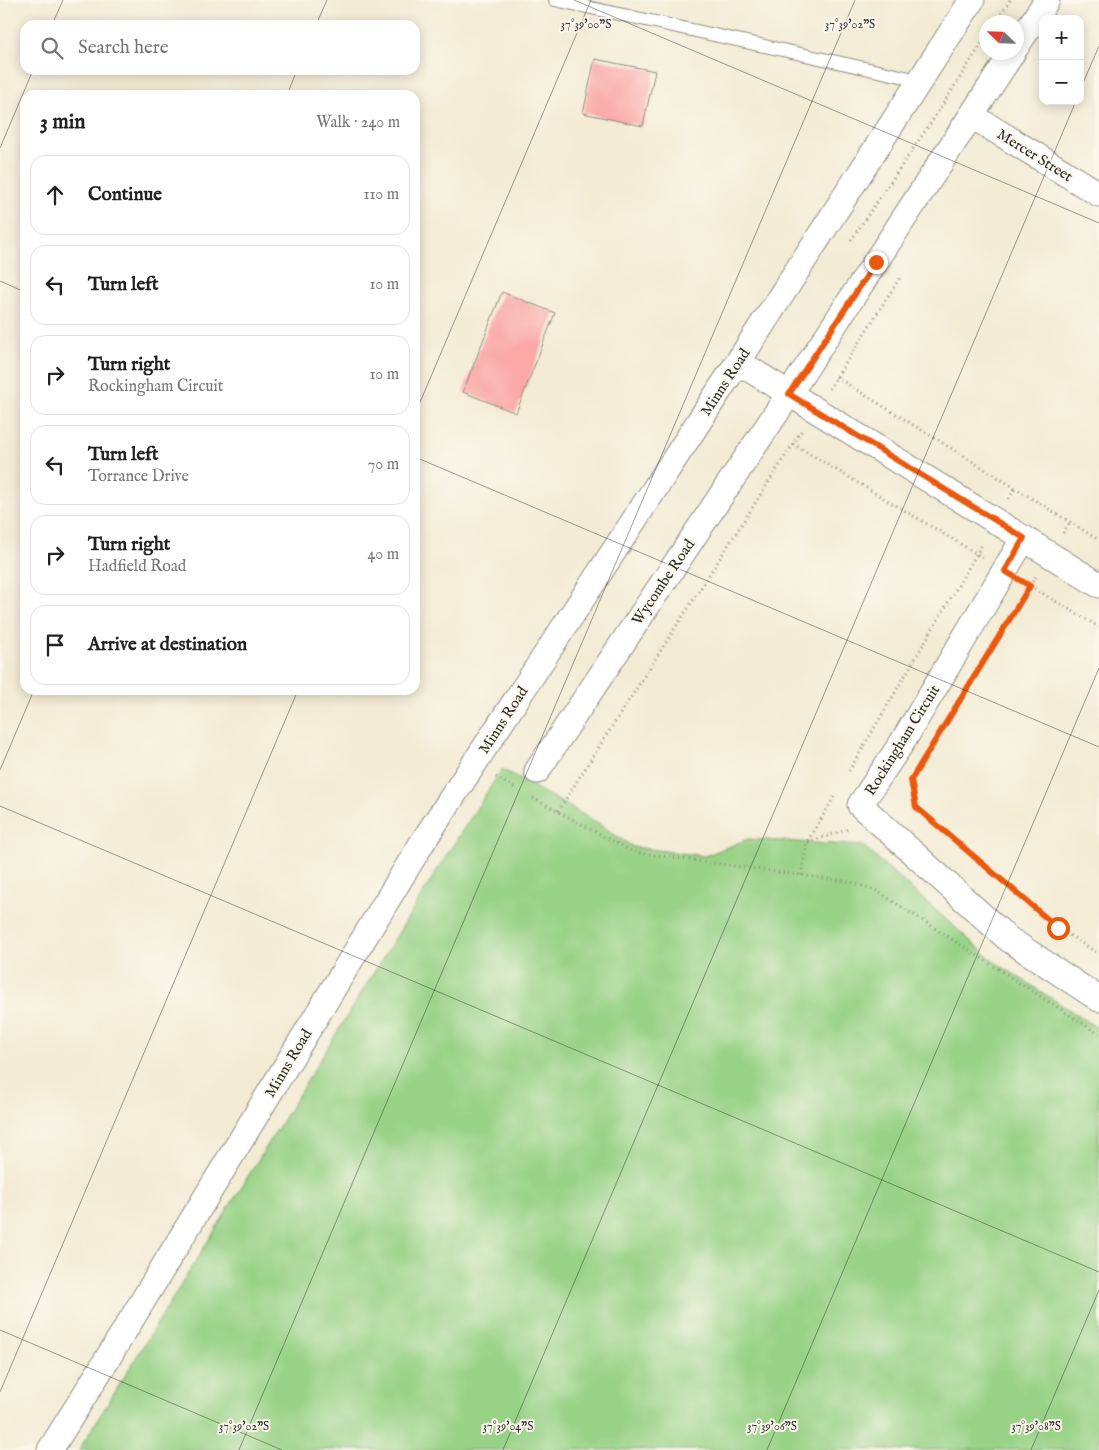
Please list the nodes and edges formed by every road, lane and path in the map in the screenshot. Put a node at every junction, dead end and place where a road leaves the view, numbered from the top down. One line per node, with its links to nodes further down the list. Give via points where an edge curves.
1 (555, 0): 9 (lane)
2 (972, 0): 9 (street, Minns Road)
3 (1010, 0): 5 (path)
4 (1047, 0): 6 (street)
5 (1000, 15)
6 (1024, 35)
7 (979, 48): 12 (path)
8 (1008, 60): 10 (street, Wycombe Road)
9 (919, 80): 14 (street, Minns Road)
10 (972, 116): 11 (street, Mercer Street); 16 (street, Wycombe Road)
11 (1099, 194)
12 (851, 240)
13 (901, 276): 15 (path)
14 (738, 362): 16 (street); 31 (street, Minns Road)
15 (836, 378): 17 (path); 19 (path)
16 (789, 394): 17 (street); 32 (street, Wycombe Road)
17 (815, 410): 18 (path); 20 (street)
18 (793, 444): 24 (path); 36 (path)
19 (1015, 488): 20 (path); 21 (path)
20 (996, 521): 22 (street); 24 (path)
21 (1070, 522): 23 (path); 25 (path)
22 (1024, 538): 25 (street); 26 (street, Rockingham Circuit)
23 (1099, 540)
24 (977, 554): 26 (path); 34 (path)
25 (1050, 554): 27 (street); 28 (path)
26 (1005, 571): 28 (path); 39 (street, Rockingham Circuit, via 903,741 860,805 1007,938)
27 (1099, 585)
28 (1030, 586): 29 (path); 30 (path)
29 (1099, 627)
30 (958, 704)
31 (474, 765): 36 (path); 41 (street, Minns Road, via 422,843)
32 (537, 771)
33 (916, 772): 38 (path, via 911,780 916,807 1058,928)
34 (847, 774)
35 (837, 792): 37 (path, via 807,842)
36 (558, 811): 37 (path, via 633,852)
37 (802, 874): 40 (path, via 851,882 877,891)
38 (1099, 954)
39 (1099, 999)
40 (1099, 1034)
41 (50, 1450)

